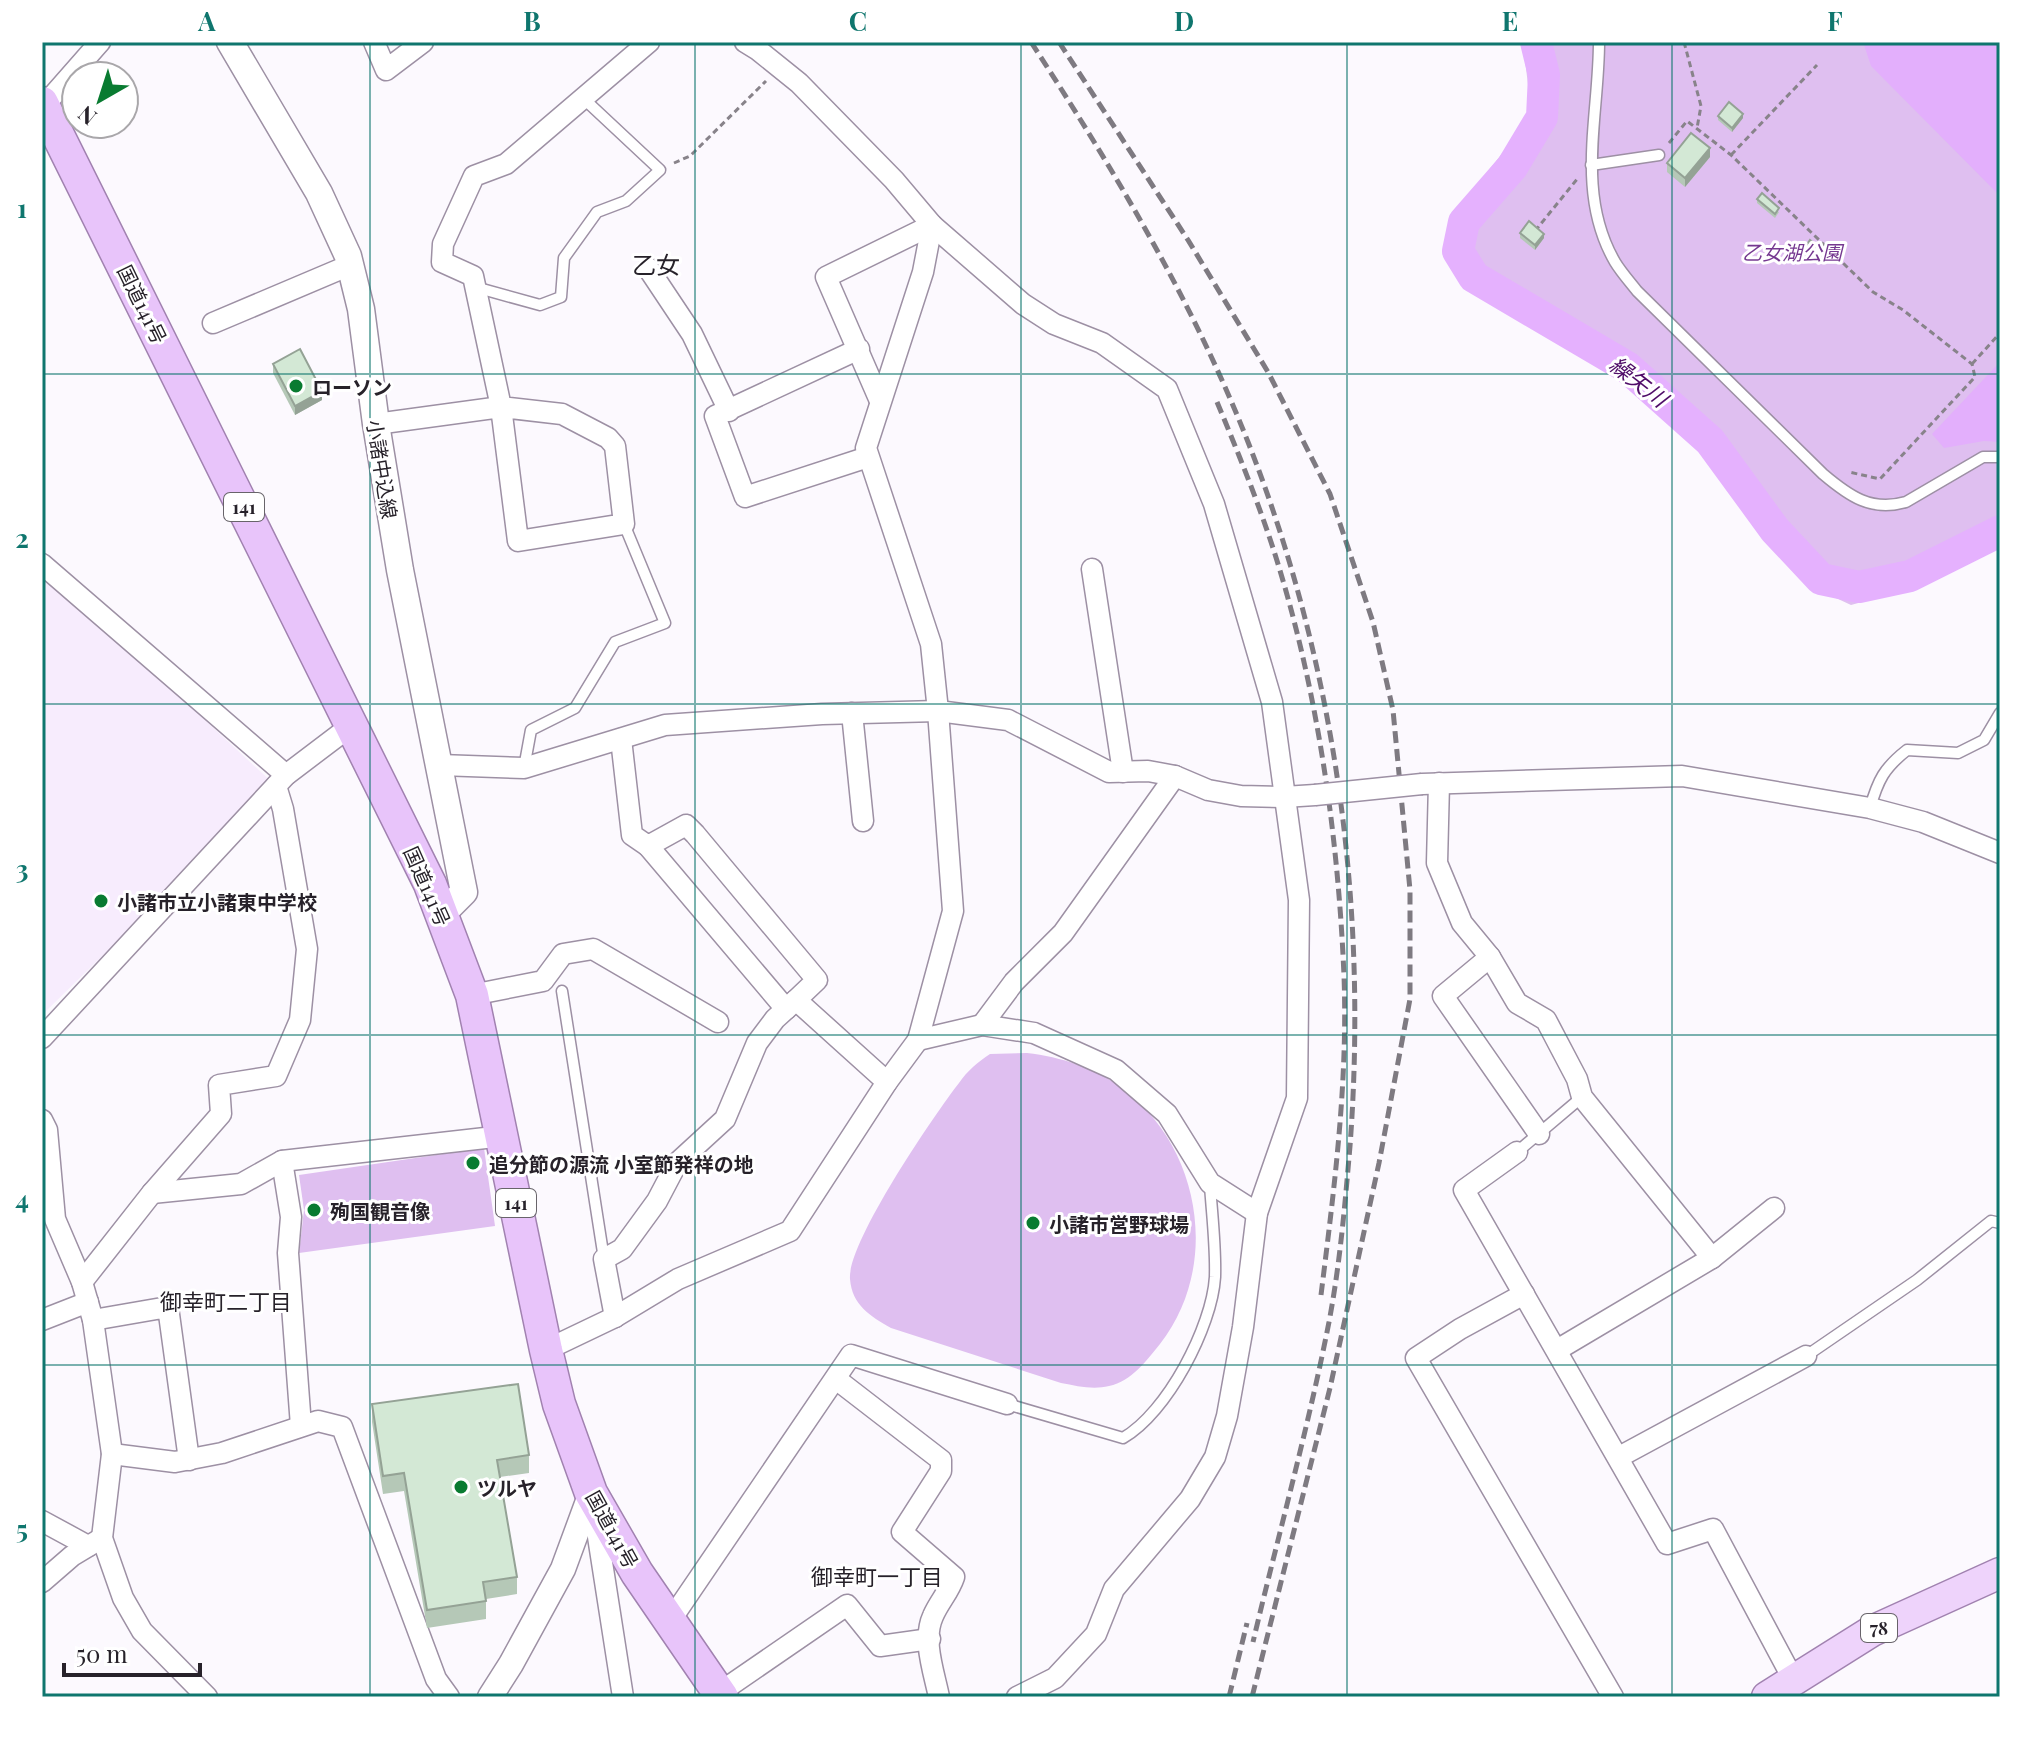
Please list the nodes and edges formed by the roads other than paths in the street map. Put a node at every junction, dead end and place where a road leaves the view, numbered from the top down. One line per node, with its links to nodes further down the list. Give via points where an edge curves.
1 (100, 42): 9 (street)
2 (230, 42): 13 (main road, 小諸中込線, via 319,193)
3 (374, 42): 4 (street, via 386,70)
4 (423, 42)
5 (649, 42): 8 (street)
6 (745, 42): 12 (street, via 799,83)
7 (1599, 42): 11 (lane)
8 (583, 98): 15 (street, via 506,164 474,176 443,244 442,262 473,276); 15 (lane, via 660,170 626,201 597,212 564,258 561,297 540,305)
9 (43, 106): 30 (highway, 国道141号 / 141)
10 (1659, 155): 11 (lane)
11 (1591, 169): 23 (lane, via 1603,237 1637,291 1851,498 1892,506 1983,457)
12 (932, 225): 17 (street, via 826,277); 18 (street, via 923,272); 38 (street, via 1023,304 1054,324 1102,343 1167,389 1214,504 1243,597 1272,702)
13 (350, 265): 16 (street); 21 (main road, 小諸中込線)
14 (648, 268): 20 (street, via 692,334)
15 (475, 287): 19 (street)
16 (213, 323)
17 (859, 349): 18 (street); 20 (street)
18 (880, 401): 22 (street)
19 (501, 407): 21 (street); 24 (street, via 562,414 608,438 615,446); 24 (street, via 518,541)
20 (729, 411): 22 (street, via 715,416 745,497)
21 (376, 424): 32 (main road, 小諸中込線)
22 (868, 457): 27 (street, via 931,644)
23 (2000, 457)
24 (624, 524): 33 (lane, via 665,623 615,642 575,708 531,730)
25 (42, 564): 36 (street)
26 (1092, 569): 34 (street)
27 (938, 711): 28 (street); 34 (street, via 1008,720 1109,772); 51 (street, via 953,911)
28 (852, 713): 31 (street, via 665,725); 40 (street)
29 (2000, 713): 39 (lane, via 1984,740 1958,753 1907,750 1888,765)
30 (352, 725): 36 (street); 43 (highway, 国道141号 / 141)
31 (621, 739): 33 (street); 41 (street, via 632,835)
32 (440, 765): 33 (street); 43 (main road, 小諸中込線, via 464,892)
33 (524, 768)
34 (1123, 772): 35 (street)
35 (1175, 776): 38 (street, via 1208,790); 49 (street, via 1063,933 1014,982)
36 (281, 781): 50 (street); 60 (street, via 307,949 300,1020 276,1076 219,1085 221,1114)
37 (1430, 784): 38 (street, bridge); 39 (street, via 1682,776); 44 (street, via 1437,863 1462,923)
38 (1284, 797): 62 (street, via 1299,900 1297,1098)
39 (1870, 808): 42 (street, via 1923,822)
40 (863, 821)
41 (648, 846): 47 (street); 47 (street, via 686,825 695,834 817,980)
42 (2000, 853)
43 (442, 914): 46 (highway, 国道141号 / 141)
44 (1490, 957): 53 (street, via 1517,1003 1546,1020); 55 (street, via 1443,996)
45 (562, 991): 65 (lane)
46 (472, 995): 48 (street, via 543,981 563,954 593,949); 56 (highway, 国道141号 / 141)
47 (791, 1004): 52 (street); 65 (street, via 757,1043 725,1119 677,1163 622,1249)
48 (718, 1022)
49 (982, 1025): 51 (street); 59 (street, via 1034,1033 1116,1070 1167,1114)
50 (42, 1038)
51 (918, 1040): 52 (street)
52 (887, 1082): 68 (street, via 790,1231 678,1279)
53 (1582, 1097): 55 (lane); 64 (street)
54 (42, 1120): 67 (street, via 55,1219)
55 (1539, 1134): 57 (lane)
56 (503, 1136): 58 (street); 70 (highway, 国道141号 / 141)
57 (1517, 1152): 66 (street, via 1464,1190)
58 (282, 1161): 60 (street, via 241,1184); 75 (street, via 291,1217 288,1253)
59 (1210, 1183): 62 (street); 74 (lane, via 1215,1279 1199,1338 1177,1381 1135,1431 1123,1438)
60 (152, 1193): 67 (street)
61 (1774, 1208): 64 (street)
62 (1257, 1213): 93 (street, via 1243,1327 1215,1457 1190,1499 1114,1589 1096,1634 1078,1656 1055,1678)
63 (2000, 1223): 72 (lane, via 1991,1221 1917,1280)
64 (1712, 1258): 71 (street)
65 (604, 1259): 68 (street)
66 (1524, 1294): 71 (street); 94 (street, via 1416,1358)
67 (87, 1302): 69 (street); 76 (street); 78 (street, via 168,1307)
68 (615, 1317): 70 (street)
69 (42, 1320)
70 (546, 1350): 79 (highway, 国道141号 / 141)
71 (1557, 1350): 77 (street)
72 (1806, 1356): 77 (street)
73 (836, 1379): 74 (street, via 851,1355); 84 (street); 85 (street, via 941,1460 941,1471 902,1532 954,1577 932,1616)
74 (1007, 1404)
75 (301, 1426): 78 (street); 89 (street, via 318,1421 342,1427 436,1679)
76 (112, 1454): 78 (street); 81 (street)
77 (1619, 1457): 86 (street, via 1667,1544 1713,1529)
78 (189, 1460)
79 (591, 1493): 84 (highway, 国道141号 / 141); 90 (street, via 563,1569); 91 (street)
80 (42, 1521): 81 (street)
81 (95, 1542): 83 (street); 88 (street, via 142,1631)
82 (2000, 1573): 86 (main road, 78, via 1872,1631)
83 (42, 1582)
84 (670, 1621): 87 (highway, 国道141号 / 141)
85 (930, 1639): 87 (street, via 880,1646 847,1605); 92 (street)
86 (1777, 1691)
87 (721, 1695)
88 (207, 1697)
89 (449, 1697)
90 (490, 1697)
91 (623, 1697)
92 (939, 1697)
93 (1017, 1697)
94 (1613, 1697)

